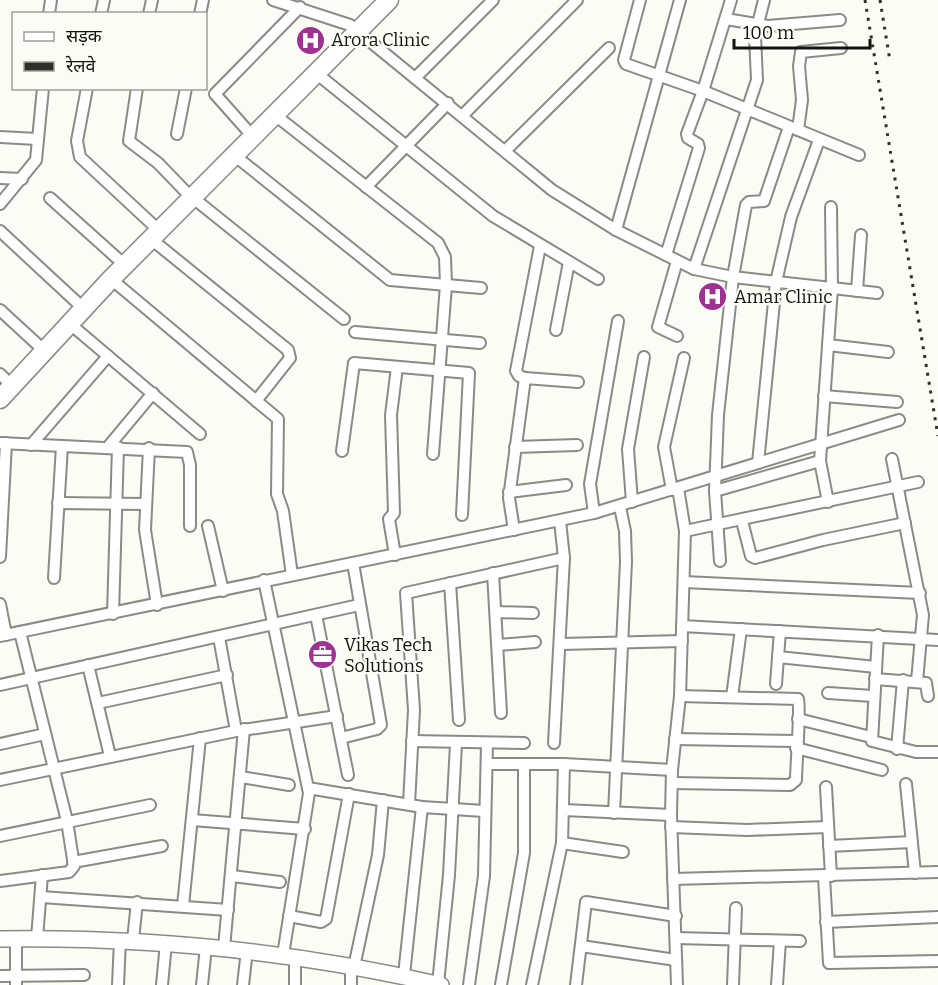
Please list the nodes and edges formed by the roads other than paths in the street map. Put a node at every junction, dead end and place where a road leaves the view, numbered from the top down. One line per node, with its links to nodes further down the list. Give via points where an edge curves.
1 (273, 0): 10 (street)
2 (376, 0): 14 (highway)
3 (389, 0): 14 (highway)
4 (493, 0): 19 (street)
5 (577, 0): 28 (street)
6 (640, 0): 18 (street, via 624,61)
7 (680, 0): 18 (street)
8 (731, 0): 11 (street)
9 (764, 0): 13 (street)
10 (300, 7): 14 (street); 30 (street, via 216,92 215,98)
11 (726, 18): 13 (street); 24 (street)
12 (840, 20): 13 (street)
13 (757, 25): 26 (street, via 757,80)
14 (354, 28): 17 (highway); 19 (street); 30 (highway)
15 (609, 48): 36 (street)
16 (841, 48): 29 (street, via 801,52 802,100)
17 (316, 73): 27 (highway); 35 (street)
18 (659, 75): 24 (street); 46 (street)
19 (415, 78): 25 (street)
20 (43, 90): 33 (street)
21 (87, 90): 48 (street, via 77,141 80,157)
22 (137, 90): 42 (street, via 130,143 158,163)
23 (186, 90): 31 (street)
24 (703, 91): 26 (street); 51 (street, via 687,134 699,148)
25 (448, 103): 28 (street); 35 (street)
26 (747, 110): 29 (street); 55 (street)
27 (275, 115): 38 (highway); 41 (street)
28 (463, 115): 36 (street)
29 (794, 128): 34 (street); 56 (street, via 764,201 746,205)
30 (247, 130): 42 (highway)
31 (177, 134)
32 (0, 137): 33 (street)
33 (38, 140): 40 (street, via 36,160)
34 (819, 140): 37 (street); 59 (street, via 792,218)
35 (405, 147): 41 (street); 50 (street, via 493,216)
36 (505, 151): 46 (street, via 552,190)
37 (859, 154)
38 (234, 155): 42 (highway); 60 (street, via 386,277 393,281)
39 (0, 178): 40 (street)
40 (22, 179): 44 (street)
41 (366, 188): 60 (street, via 442,248)
42 (188, 194): 48 (highway); 67 (street)
43 (50, 198): 52 (street)
44 (0, 204)
45 (831, 207): 62 (street)
46 (616, 230): 51 (street)
47 (0, 231): 65 (street)
48 (151, 232): 52 (highway); 57 (highway); 89 (street, via 288,350 290,358)
49 (861, 235): 63 (street)
50 (540, 246): 54 (street); 83 (street, via 516,369)
51 (666, 255): 53 (street)
52 (118, 259): 65 (highway)
53 (677, 261): 55 (street); 72 (street, via 658,327)
54 (569, 262): 58 (street); 70 (street)
55 (694, 268): 56 (street)
56 (733, 277): 59 (street); 106 (street)
57 (111, 279): 65 (highway); 89 (street)
58 (598, 279)
59 (776, 282): 62 (street); 105 (street)
60 (446, 285): 61 (street); 73 (street)
61 (481, 288)
62 (832, 288): 63 (street); 76 (street)
63 (857, 291): 64 (street)
64 (877, 293)
65 (79, 305): 69 (highway); 75 (highway)
66 (0, 310): 75 (street)
67 (344, 319)
68 (618, 321): 119 (street, via 590,484)
69 (69, 322): 78 (street); 88 (highway)
70 (556, 330)
71 (355, 332): 73 (street)
72 (678, 336)
73 (440, 339): 74 (street); 82 (street)
74 (480, 343)
75 (37, 344): 84 (highway)
76 (828, 345): 77 (street); 87 (street)
77 (888, 352)
78 (108, 356): 86 (street); 95 (street)
79 (644, 357): 113 (street, via 628,449)
80 (684, 358): 110 (street, via 664,447)
81 (397, 367): 82 (street); 101 (street, via 357,362 352,365); 129 (street, via 391,415 394,513 388,519)
82 (437, 370): 102 (street); 120 (street, via 470,375)
83 (525, 378): 85 (street); 99 (street)
84 (2, 379)
85 (578, 382)
86 (153, 393): 92 (street); 98 (street)
87 (824, 396): 90 (street); 94 (street)
88 (0, 399)
89 (256, 401): 135 (street, via 279,421 277,494)
90 (897, 402)
91 (899, 420): 94 (street)
92 (200, 434)
93 (3, 443): 95 (street); 130 (street)
94 (821, 443): 104 (street); 105 (street)
95 (31, 445): 97 (street)
96 (577, 445): 99 (street)
97 (62, 446): 98 (street); 115 (street)
98 (113, 447): 100 (street); 116 (street)
99 (515, 447): 112 (street)
100 (149, 448): 117 (street); 124 (street, via 188,453)
101 (342, 451)
102 (433, 454)
103 (892, 459): 109 (street)
104 (820, 461): 111 (street); 114 (street)
105 (758, 463): 106 (street)
106 (715, 477): 110 (street); 111 (street)
107 (918, 482): 109 (street)
108 (566, 485): 112 (street)
109 (898, 486): 114 (street); 123 (street)
110 (675, 489): 113 (street); 128 (street)
111 (715, 491): 126 (street)
112 (509, 492): 127 (street)
113 (633, 502): 118 (street)
114 (828, 502): 122 (street)
115 (58, 503): 116 (street); 136 (street)
116 (115, 504): 117 (street); 146 (street)
117 (145, 504): 143 (street, via 146,546)
118 (620, 507): 119 (street); 161 (street, via 626,562)
119 (594, 513): 121 (street)
120 (462, 514)
121 (560, 521): 127 (street); 131 (street)
122 (742, 521): 123 (street, via 751,556 755,558); 126 (street)
123 (905, 523): 141 (street)
124 (190, 526)
125 (208, 526): 140 (street)
126 (718, 526): 128 (street); 132 (street)
127 (514, 530): 129 (street)
128 (685, 531): 138 (street)
129 (395, 555): 133 (street)
130 (0, 557)
131 (564, 558): 134 (street); 162 (street)
132 (720, 561)
133 (353, 564): 135 (street); 144 (street)
134 (493, 573): 139 (street); 145 (street)
135 (292, 575): 137 (street)
136 (54, 578)
137 (264, 580): 140 (street); 149 (street)
138 (684, 582): 141 (street); 150 (street)
139 (450, 583): 183 (street); 191 (street, via 405,595 413,696)
140 (223, 591): 143 (street)
141 (920, 593): 157 (street)
142 (0, 604): 154 (street)
143 (157, 605): 146 (street)
144 (359, 605): 148 (street); 189 (street, via 381,725)
145 (496, 612): 147 (street); 163 (street)
146 (113, 614): 153 (street)
147 (533, 614)
148 (316, 615): 149 (street); 181 (street)
149 (275, 623): 156 (street); 184 (street)
150 (682, 626): 151 (street); 159 (street)
151 (741, 629): 152 (street); 178 (street)
152 (780, 631): 155 (street); 164 (street)
153 (20, 632): 154 (street); 168 (street)
154 (3, 635)
155 (878, 635): 157 (street); 166 (street)
156 (219, 637): 165 (street); 167 (street)
157 (922, 637): 158 (street); 171 (street)
158 (938, 640)
159 (682, 641): 161 (street); 175 (street)
160 (535, 642): 163 (street)
161 (621, 642): 162 (street); 204 (street)
162 (561, 644): 192 (street)
163 (498, 645): 180 (street)
164 (778, 657): 166 (street); 172 (street)
165 (88, 665): 168 (street); 179 (street)
166 (876, 667): 169 (street)
167 (227, 675): 179 (street); 185 (street)
168 (31, 677): 173 (street); 186 (street)
169 (875, 679): 170 (street); 176 (street)
170 (903, 680): 171 (street); 198 (street)
171 (917, 681): 177 (street, via 927,683)
172 (776, 684)
173 (0, 685)
174 (828, 693): 176 (street)
175 (680, 696): 178 (street); 190 (street)
176 (873, 696): 187 (street)
177 (928, 696)
178 (732, 697): 182 (street, via 796,698 800,705)
179 (98, 703): 200 (street)
180 (501, 713)
181 (337, 716): 184 (street); 189 (street)
182 (798, 719): 187 (street); 197 (street)
183 (459, 720)
184 (295, 724): 185 (street); 215 (street)
185 (240, 730): 188 (street); 209 (street)
186 (45, 734): 193 (street); 205 (street)
187 (871, 737): 198 (street, via 873,742)
188 (200, 738): 200 (street); 226 (street)
189 (341, 738): 208 (street)
190 (675, 739): 197 (street); 206 (street)
191 (412, 741): 194 (street); 218 (street)
192 (554, 743)
193 (0, 744)
194 (456, 744): 195 (street); 221 (street)
195 (487, 744): 196 (street); 201 (street)
196 (524, 744)
197 (796, 745): 207 (street); 211 (street, via 793,784)
198 (897, 749): 199 (street)
199 (938, 752)
200 (110, 756): 205 (street)
201 (486, 764): 202 (street); 223 (street)
202 (524, 764): 203 (street); 285 (street, via 524,853)
203 (564, 764): 204 (street); 222 (street)
204 (615, 767): 206 (street); 224 (street)
205 (54, 768): 210 (street); 227 (street)
206 (672, 770): 211 (street)
207 (882, 770)
208 (348, 775)
209 (241, 777): 213 (street); 228 (street)
210 (0, 780)
211 (672, 783): 225 (street)
212 (906, 784): 233 (street)
213 (289, 785)
214 (826, 787): 230 (street)
215 (308, 788): 216 (street); 231 (street)
216 (349, 794): 217 (street); 252 (street, via 326,919 321,922)
217 (383, 800): 218 (street); 272 (street, via 378,855)
218 (409, 804): 220 (street)
219 (150, 805): 227 (street)
220 (422, 807): 221 (street); 274 (street)
221 (453, 810): 223 (street); 283 (street)
222 (564, 810): 224 (street); 234 (street)
223 (484, 811): 284 (street, via 484,876)
224 (614, 813): 225 (street)
225 (671, 815): 229 (street)
226 (192, 820): 228 (street); 249 (street)
227 (67, 821): 232 (street); 238 (street)
228 (237, 822): 231 (street); 242 (street)
229 (671, 827): 230 (street); 244 (street)
230 (828, 827): 236 (street)
231 (305, 829): 252 (street)
232 (0, 836)
233 (912, 842): 236 (street); 240 (street)
234 (562, 843): 237 (street); 286 (street)
235 (162, 846): 238 (street)
236 (829, 846): 243 (street)
237 (623, 852)
238 (73, 862): 241 (street, via 69,872)
239 (938, 872): 240 (street)
240 (915, 873): 243 (street)
241 (42, 874): 245 (street); 247 (street)
242 (232, 876): 246 (street); 251 (street)
243 (828, 877): 244 (street); 255 (street)
244 (673, 879): 253 (street)
245 (0, 881)
246 (280, 882)
247 (41, 897): 248 (street); 257 (street)
248 (137, 902): 249 (street); 260 (street)
249 (183, 906): 251 (street)
250 (736, 908): 261 (street)
251 (228, 910): 267 (street)
252 (289, 916): 269 (street)
253 (676, 916): 258 (street); 265 (street, via 587,901)
254 (938, 917): 255 (street)
255 (826, 922): 271 (street, via 830,964)
256 (16, 938): 257 (street); 259 (street); 276 (street)
257 (37, 938): 260 (street)
258 (676, 938): 261 (street); 270 (street)
259 (0, 939)
260 (127, 940): 264 (street); 277 (street)
261 (735, 940): 262 (street); 289 (street)
262 (780, 940): 263 (street); 290 (street)
263 (800, 940)
264 (166, 943): 266 (street); 278 (street)
265 (581, 946): 270 (street); 287 (street)
266 (206, 947): 267 (street); 279 (street)
267 (224, 948): 268 (street)
268 (247, 950): 269 (street); 280 (street)
269 (289, 956): 272 (street); 281 (street)
270 (676, 960): 288 (street)
271 (938, 961)
272 (353, 967): 274 (street); 282 (street)
273 (84, 975): 276 (street)
274 (404, 975): 283 (street)
275 (0, 976): 276 (street)
276 (16, 980)
277 (118, 985)
278 (162, 985)
279 (202, 985)
280 (243, 985)
281 (295, 985)
282 (351, 985)
283 (440, 985)
284 (469, 985)
285 (501, 985)
286 (532, 985)
287 (576, 985)
288 (677, 985)
289 (734, 985)
290 (777, 985)

